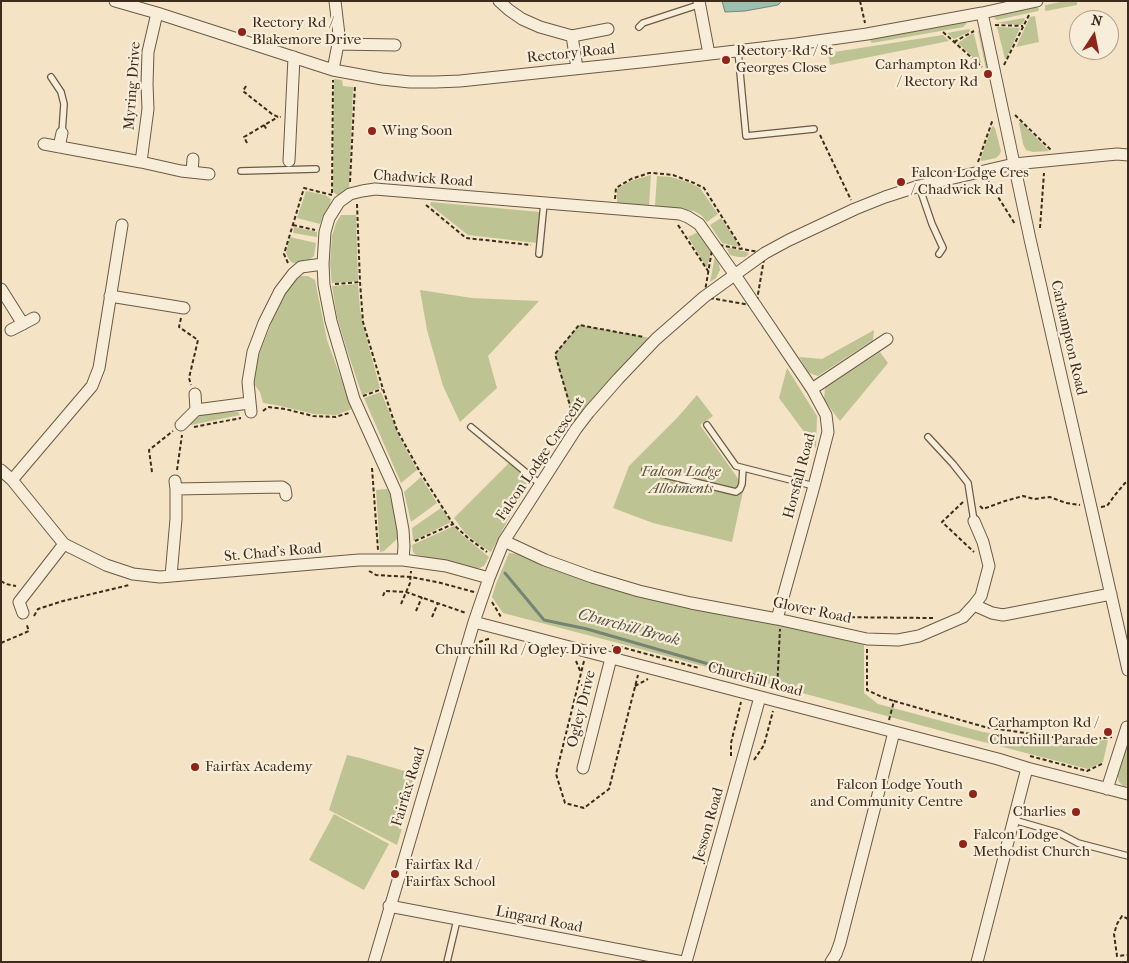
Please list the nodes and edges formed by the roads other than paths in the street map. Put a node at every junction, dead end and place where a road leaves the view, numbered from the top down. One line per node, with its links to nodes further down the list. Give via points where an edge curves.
1 (115, 1): 6 (street, Rectory Road)
2 (334, 1): 11 (street)
3 (499, 1): 10 (street, via 522,19)
4 (1037, 1): 7 (street, Rectory Road)
5 (701, 3): 8 (lane, via 643,23); 14 (street)
6 (156, 13): 15 (street, Rectory Road); 25 (street, Myring Drive, via 148,52 148,109)
7 (982, 13): 13 (street, Rectory Road, via 867,34); 26 (street, Carhampton Road)
8 (640, 27)
9 (608, 29): 10 (street)
10 (572, 36): 16 (street)
11 (338, 44): 12 (street); 17 (street)
12 (395, 45)
13 (738, 51): 14 (street, Rectory Road); 19 (lane, via 746,136)
14 (709, 54): 16 (street, Rectory Road)
15 (294, 57): 17 (street, Rectory Road); 27 (street)
16 (577, 68): 17 (street, Rectory Road, via 435,82 391,80)
17 (334, 70)
18 (51, 76): 20 (lane, via 64,104)
19 (814, 129)
20 (62, 133): 22 (street)
21 (44, 144): 22 (street)
22 (59, 147): 25 (street)
23 (1128, 155): 26 (street, Falcon Lodge Crescent)
24 (193, 159): 30 (street)
25 (141, 162): 30 (street)
26 (1014, 164): 32 (street, Falcon Lodge Crescent); 66 (street, Carhampton Road)
27 (289, 165): 28 (lane); 29 (lane)
28 (316, 169)
29 (241, 171)
30 (192, 172): 31 (street)
31 (209, 174)
32 (918, 186): 36 (lane, via 943,248); 38 (street, Falcon Lodge Crescent, via 855,209 789,240)
33 (544, 203): 35 (lane); 37 (street, Chadwick Road, via 375,190 350,194 339,202 329,218); 38 (street, Chadwick Road, via 680,214 699,224)
34 (122, 225): 40 (street)
35 (539, 254)
36 (939, 254)
37 (323, 264): 48 (street, via 301,267 293,274 264,322 253,352 248,382 252,412); 63 (street, via 331,321 356,404 396,492)
38 (735, 274): 46 (street, Horsfall Road); 57 (street, Falcon Lodge Crescent, via 656,339 618,379 576,429)
39 (1, 289): 43 (street)
40 (110, 296): 41 (street); 56 (street, via 99,368 92,386)
41 (184, 308)
42 (34, 318): 43 (street)
43 (23, 324): 44 (street)
44 (11, 330)
45 (887, 339): 46 (street)
46 (812, 389): 58 (street, Horsfall Road, via 826,415 828,432)
47 (195, 394): 48 (street)
48 (196, 410): 51 (street)
49 (707, 425): 53 (lane, via 736,466)
50 (472, 427): 57 (lane)
51 (185, 428)
52 (928, 437): 60 (lane, via 968,483)
53 (743, 468): 55 (lane, via 742,484 736,492); 58 (lane)
54 (1, 470): 56 (street, St. Chad's Road)
55 (646, 470)
56 (12, 480): 62 (street, St. Chad's Road)
57 (540, 484): 61 (street, Falcon Lodge Crescent)
58 (814, 486): 70 (street, Horsfall Road)
59 (286, 495): 64 (street, via 282,487 176,485)
60 (974, 521): 67 (street, via 989,566 981,596)
61 (504, 541): 65 (street, Falcon Lodge Crescent); 70 (street, Glover Road, via 545,560 640,591)
62 (64, 544): 64 (street, St. Chad's Road, via 132,574); 68 (street, via 19,602)
63 (407, 561): 64 (street, St. Chad's Road, via 349,561); 65 (street, St. Chad's Road, via 446,566)
64 (171, 576)
65 (489, 578): 69 (street, Falcon Lodge Crescent)
66 (1111, 594): 67 (street, via 1003,615); 72 (street, Carhampton Road)
67 (974, 605): 70 (street, Glover Road, via 963,617 919,636 898,640 867,639)
68 (24, 616)
69 (471, 618): 71 (street, Churchill Road); 82 (street, Fairfax Road, via 467,646)
70 (777, 619)
71 (610, 658): 73 (street, Churchill Road); 76 (street, Ogley Drive)
72 (1128, 670)
73 (760, 697): 75 (street, Churchill Road); 86 (street, Jesson Road)
74 (1127, 726): 78 (street)
75 (891, 731): 77 (street, Churchill Road); 87 (street, via 840,943)
76 (583, 768)
77 (1028, 768): 78 (street, Churchill Road); 80 (street)
78 (1107, 789): 79 (street, Churchill Road)
79 (1128, 794)
80 (1014, 820): 81 (lane, via 1059,833 1078,843); 88 (street)
81 (1128, 856)
82 (389, 906): 83 (street, Lingard Road); 84 (street, Fairfax Road)
83 (458, 920): 85 (lane); 86 (street, Lingard Road)
84 (374, 962)
85 (448, 962)
86 (684, 962)
87 (831, 962)
88 (977, 962)

